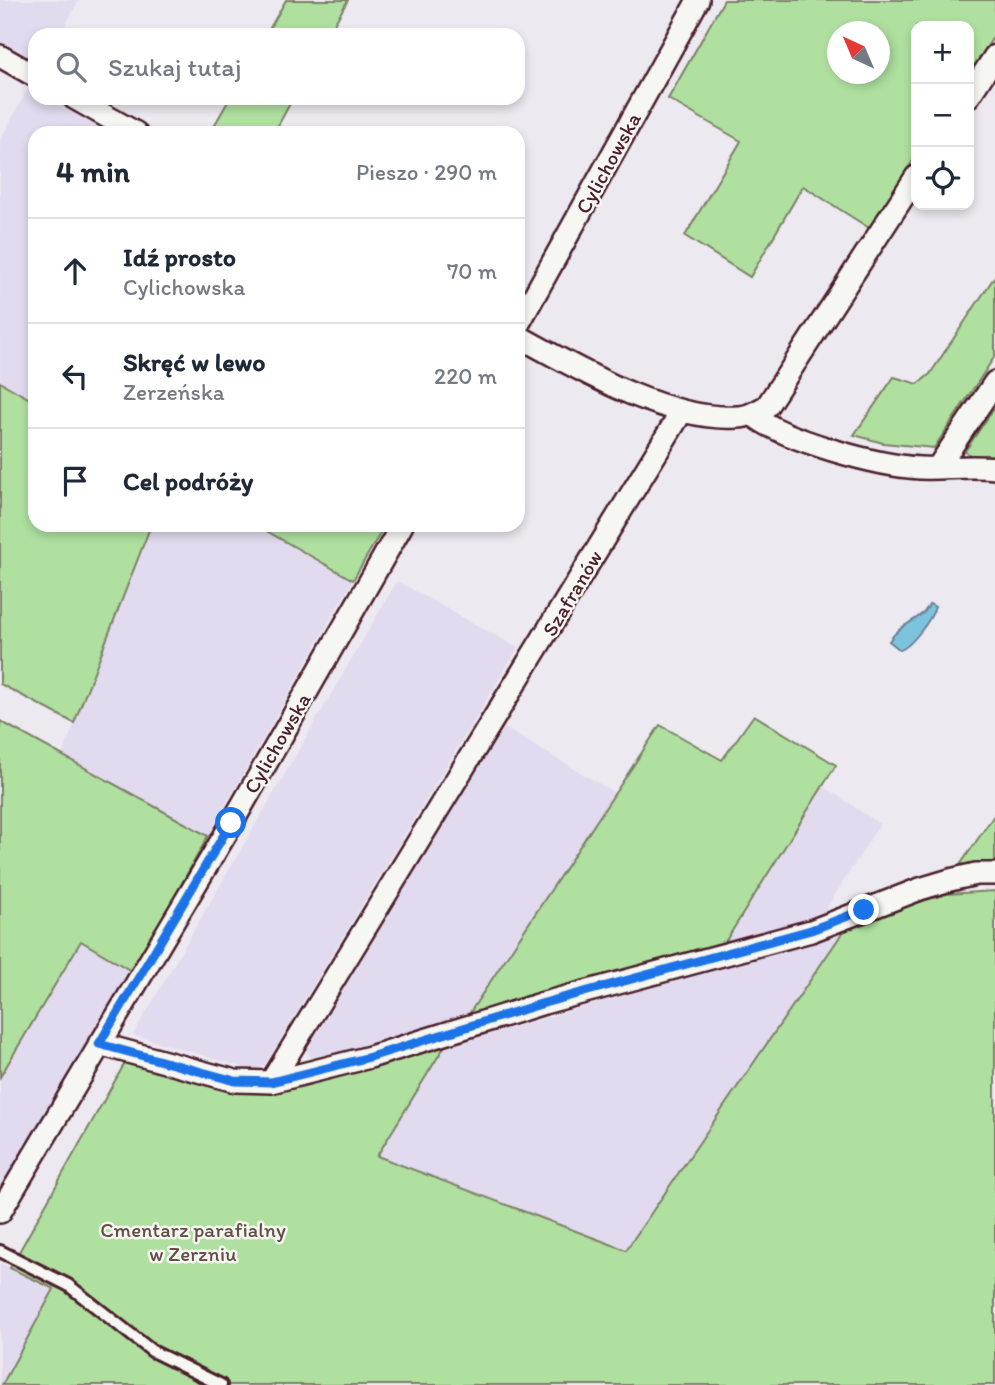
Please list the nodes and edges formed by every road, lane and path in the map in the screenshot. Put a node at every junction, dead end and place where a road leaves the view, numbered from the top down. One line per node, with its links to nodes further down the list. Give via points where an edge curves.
1 (698, 0): 9 (street, Cylichowska)
2 (0, 56): 4 (street)
3 (995, 56): 5 (street)
4 (28, 72)
5 (974, 88)
6 (86, 105): 7 (street)
7 (124, 126)
8 (911, 185): 13 (street, via 767,406)
9 (525, 312)
10 (525, 339): 12 (street, via 598,380)
11 (995, 382): 14 (street)
12 (682, 411): 13 (street, via 717,417); 19 (street, Szafranów)
13 (752, 414): 14 (street, via 771,428 854,456)
14 (938, 467): 15 (street)
15 (995, 468)
16 (398, 532): 18 (street, Cylichowska)
17 (995, 874): 19 (street, via 930,886 811,930)
18 (99, 1044): 19 (street, via 235,1081); 20 (street, Cylichowska)
19 (271, 1082)
20 (1, 1208)
21 (0, 1251): 22 (lane, via 68,1285 152,1352)
22 (221, 1385)

